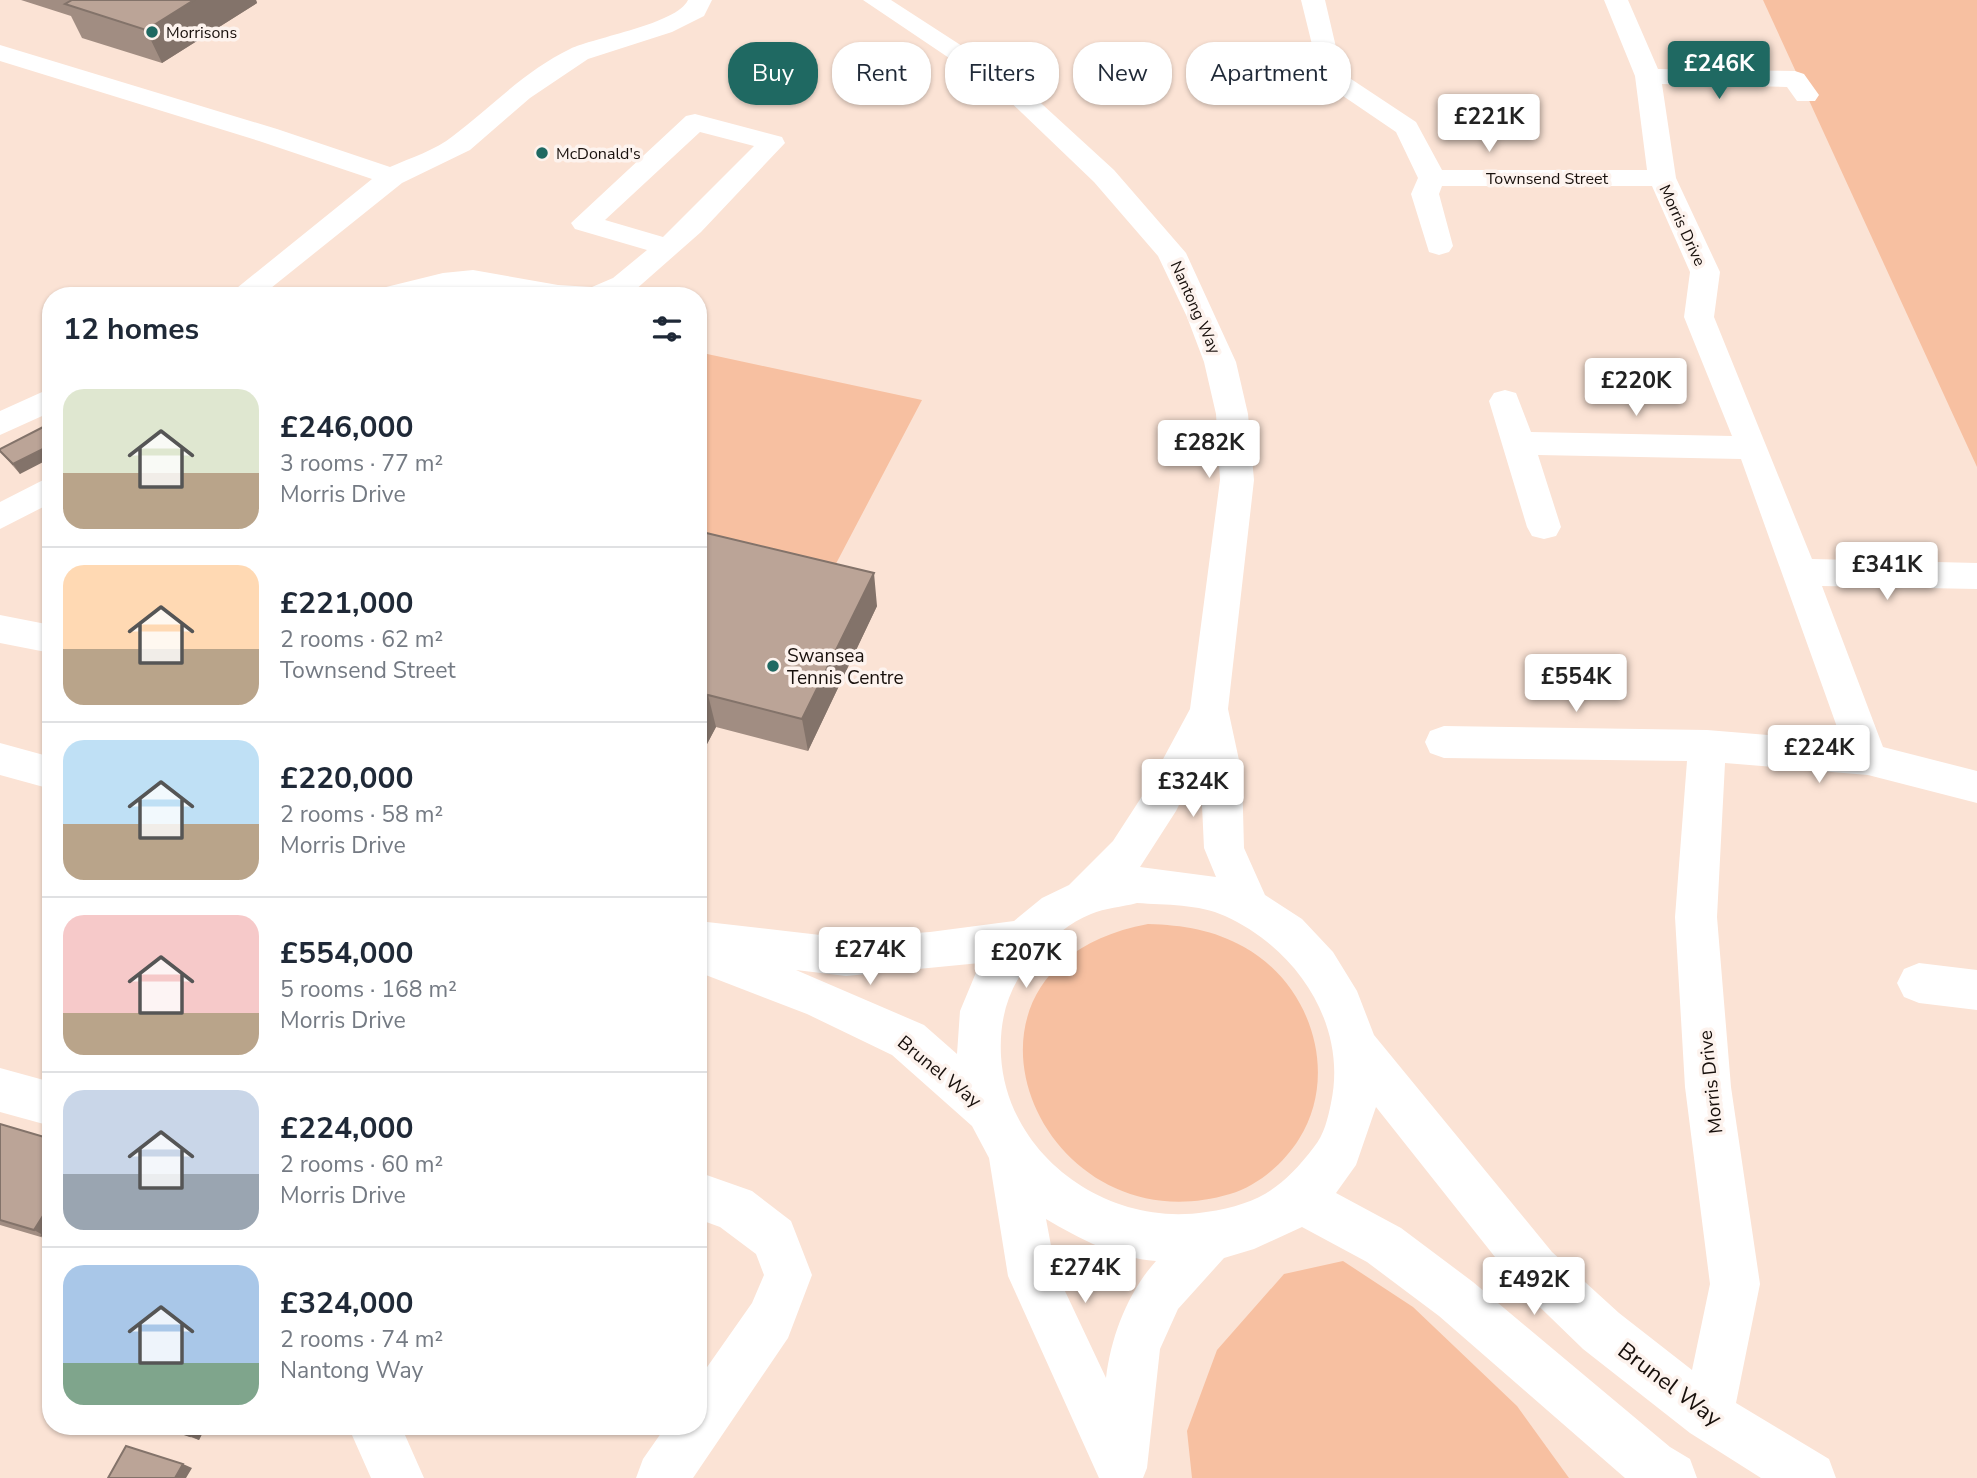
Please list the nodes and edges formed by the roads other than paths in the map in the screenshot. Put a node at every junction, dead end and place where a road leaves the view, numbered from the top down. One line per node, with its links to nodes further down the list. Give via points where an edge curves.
1 (700, 0): 8 (street, via 695,11 663,27 579,54 521,92 460,144)
2 (875, 0): 29 (street, Nantong Way, via 1010,88 1104,176 1171,253 1197,307 1220,362 1232,414 1237,480)
3 (1313, 0): 9 (street, via 1330,76 1408,128)
4 (1616, 0): 6 (street, Morris Drive)
5 (0, 53): 8 (street)
6 (1648, 76): 7 (street, via 1795,79); 10 (street, Morris Drive)
7 (1806, 95)
8 (392, 177): 13 (street)
9 (1432, 178): 10 (street, Townsend Street); 11 (street, via 1424,194)
10 (1662, 178): 21 (street, Morris Drive, via 1705,272 1699,317)
11 (1439, 246)
12 (667, 247): 12 (street, via 705,209 772,143 695,122 585,223); 16 (street, via 638,275)
13 (253, 287)
14 (433, 287): 15 (street, via 471,279)
15 (521, 287)
16 (617, 287)
17 (1505, 401): 20 (street)
18 (42, 403): 19 (street)
19 (0, 424)
20 (1518, 443): 21 (street); 24 (street)
21 (1753, 448): 25 (street, Morris Drive)
22 (42, 493): 23 (street)
23 (0, 517)
24 (1544, 527)
25 (1799, 572): 26 (street); 33 (street, Morris Drive)
26 (1977, 576)
27 (0, 629): 28 (street)
28 (42, 637)
29 (1209, 709): 36 (street, Nantong Way, via 1162,799 1127,853); 37 (street, Nantong Way, via 1222,774 1224,848)
30 (1444, 741): 31 (street)
31 (1707, 746): 33 (street); 52 (street, Morris Drive, via 1696,917 1708,1087 1735,1284)
32 (0, 759): 34 (street)
33 (1868, 759): 35 (street)
34 (42, 771)
35 (1977, 787)
36 (1084, 897): 37 (street, via 1137,885 1194,888); 38 (street, via 1038,924)
37 (1250, 908): 43 (street, via 1300,943 1329,981)
38 (1024, 938): 39 (street, via 846,957); 46 (street, via 1002,963 981,1013 976,1061)
39 (707, 941)
40 (707, 956): 46 (street, Brunel Way, via 822,1000 908,1040)
41 (1919, 983): 42 (street)
42 (1977, 990)
43 (1356, 1047): 49 (street, via 1356,1101 1338,1152); 52 (street, Brunel Way, via 1535,1269 1601,1332)
44 (0, 1090): 45 (street)
45 (42, 1102)
46 (987, 1110): 47 (street)
47 (1012, 1156): 50 (street, via 1049,1195 1098,1224 1152,1239); 55 (street, via 1032,1276)
48 (707, 1198): 51 (street, via 734,1208 774,1238 788,1275 770,1320)
49 (1300, 1200): 50 (street, via 1261,1224); 58 (street, via 1384,1245)
50 (1209, 1239): 55 (street, via 1161,1292 1135,1346)
51 (707, 1412)
52 (1708, 1415): 59 (street, Brunel Way)
53 (378, 1435): 56 (street)
54 (691, 1435): 57 (street)
55 (1122, 1472)
56 (398, 1478)
57 (662, 1478)
58 (1671, 1478)
59 (1810, 1478)

